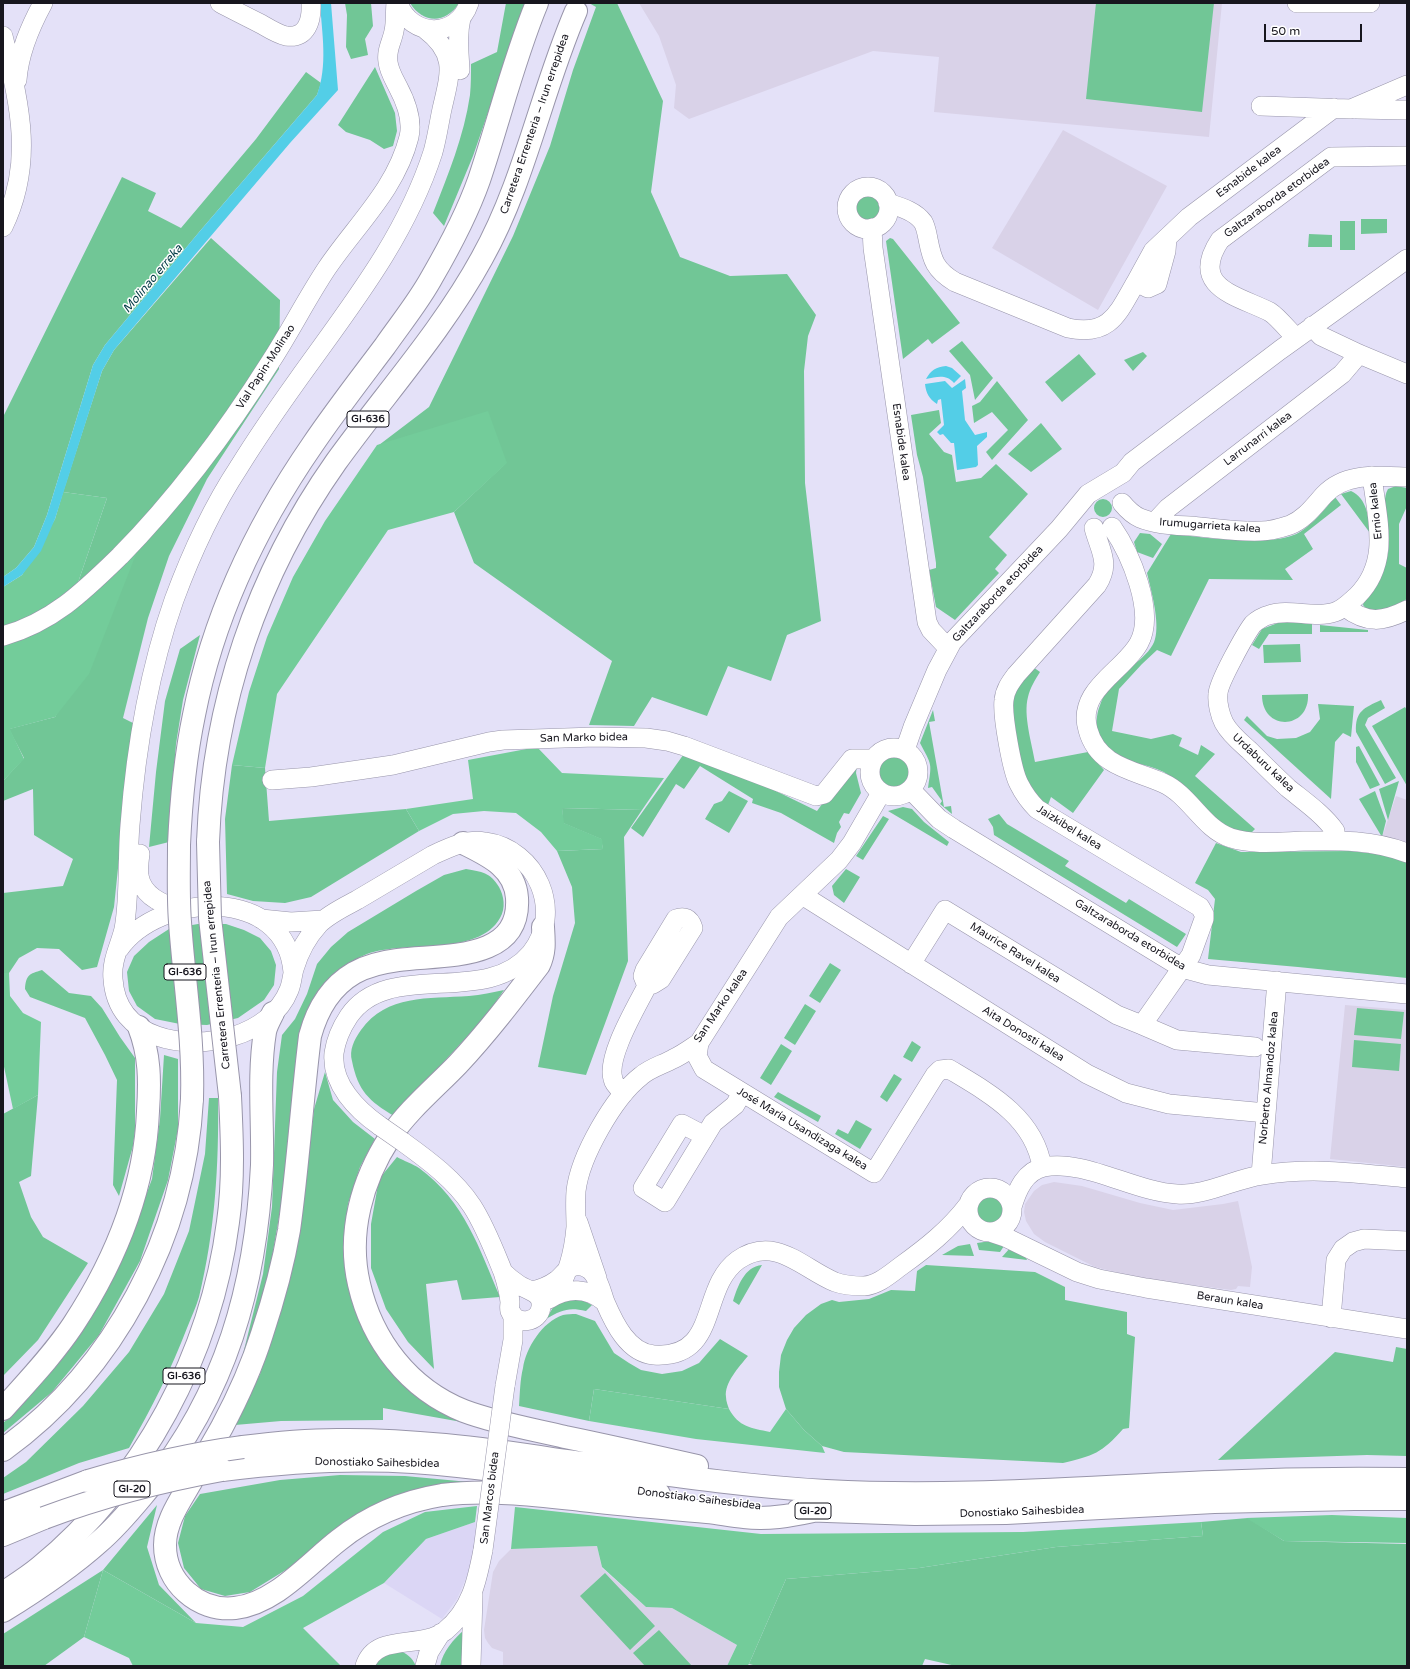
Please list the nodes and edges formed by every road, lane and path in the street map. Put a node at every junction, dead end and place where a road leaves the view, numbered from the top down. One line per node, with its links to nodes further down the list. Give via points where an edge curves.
1 (42, 3): 11 (street)
2 (220, 3): 3 (street, via 280,34 292,36 307,27 311,18)
3 (311, 3)
4 (397, 3): 10 (street, via 402,12); 13 (street, Vial Papin-Molinao)
5 (537, 3): 93 (main road, GI-636, bridge, via 513,68 478,181 457,231 423,292 292,475 240,572 216,635 194,714 182,790 179,845 180,920 193,1054 188,1139 177,1195 159,1249 135,1300 104,1348 73,1386)
6 (1297, 3): 7 (street)
7 (1370, 3)
8 (465, 10): 10 (street, via 454,24 445,28 435,30); 48 (street, via 458,38 460,79 456,105 444,151 425,202 381,282 244,478 213,536 184,604 167,658 155,709)
9 (576, 11): 100 (main road, Carretera Errenteria – Irun errepidea / GI-636, bridge, via 557,59 514,190 484,256 449,312 316,492 290,534 242,644 223,717 210,791 210,918 230,1096 232,1166 228,1222 212,1299 202,1332 179,1388 123,1480 83,1528 40,1568)
10 (419, 26): 13 (street); 48 (street, via 439,39 445,50 449,70 434,148 425,175 395,238 373,275 235,472 209,518 191,558 174,600 145,701 133,781)
11 (30, 29): 12 (street, via 23,35 14,36); 16 (street, via 20,56)
12 (3, 30)
13 (394, 32): 38 (street, Vial Papin-Molinao, via 388,49 388,62 409,113 410,125 404,151 389,185 328,268 272,360 217,442 180,491 144,531 70,603 33,625)
14 (3, 36): 16 (street)
15 (1407, 85): 18 (street)
16 (16, 91): 22 (street, via 21,120 22,159 14,198)
17 (1261, 106): 18 (street)
18 (1343, 108): 19 (street); 21 (street, Esnabide kalea, via 1189,217 1153,251 1116,315 1107,324 1095,329 1081,331 1068,328 954,282 937,267 923,221 911,211)
19 (1407, 110)
20 (1407, 156): 26 (street, Galtzaraborda etorbidea, via 1331,157 1220,240 1210,262 1217,284 1230,294 1271,313)
21 (888, 203): 23 (street, via 886,218); 23 (street, via 881,192 869,187 862,188 851,196 847,208 849,217 857,226)
22 (3, 227)
23 (872, 228): 39 (street, Esnabide kalea, via 927,622)
24 (1407, 259): 25 (street, Galtzaraborda etorbidea)
25 (1312, 326): 26 (street, Galtzaraborda etorbidea); 27 (street, via 1321,336)
26 (1296, 338): 29 (street, Galtzaraborda etorbidea, via 1132,462)
27 (1359, 354): 28 (street); 34 (street, Larrunarri kalea, via 1342,374 1168,508)
28 (1407, 374)
29 (1123, 473): 32 (street, Galtzaraborda etorbidea); 33 (street)
30 (1372, 476): 31 (street, Irumugarrieta kalea); 34 (street, Irumugarrieta kalea, via 1347,480 1335,486 1306,515 1278,529 1244,531); 36 (street, Ernio kalea, via 1380,553 1372,575 1362,590)
31 (1407, 477)
32 (1089, 495): 33 (street, via 1107,489); 33 (street, via 1082,507 1086,521); 35 (street, Galtzaraborda etorbidea)
33 (1109, 517): 34 (street, Irumugarrieta kalea); 35 (street); 45 (street, via 1139,585 1143,597 1145,622 1139,643 1102,682 1090,702 1086,722 1093,741 1111,762 1152,778 1180,794 1215,830 1229,837 1261,843); 56 (street, Jaizkibel kalea, via 1105,570 1102,578 1016,675 1008,686 1003,712 1018,784 1037,809 1200,907 1204,919 1191,955)
34 (1147, 520)
35 (1059, 529): 39 (street, Galtzaraborda etorbidea)
36 (1345, 607): 37 (street, via 1355,615 1374,620); 45 (street, Urdaburu kalea, via 1323,614 1289,612 1268,615 1254,624 1220,682 1218,694 1224,724 1286,786 1329,822 1335,831)
37 (1407, 610)
38 (3, 636)
39 (948, 648): 40 (street, Galtzaraborda etorbidea)
40 (905, 750): 41 (street, via 891,748 878,753); 43 (street, via 915,759 917,765 918,778)
41 (873, 759): 42 (street, San Marko bidea, via 852,759 824,794 816,796 684,746 646,738 595,736 496,741 392,766); 44 (street, via 869,774 875,788)
42 (272, 780)
43 (911, 790): 44 (street, via 900,796); 56 (street, Galtzaraborda etorbidea, via 939,819 954,829)
44 (881, 793): 49 (street, San Marko kalea, via 839,860)
45 (1329, 841): 47 (street, via 1359,842)
46 (463, 843): 52 (street, San Marcos bidea, via 433,855); 53 (street, San Marcos bidea, via 475,841 496,844 516,853 526,861 543,893); 97 (main road, via 494,859 512,878 517,894 514,920 505,935 474,952 456,956 399,959 364,968 338,985 318,1011 310,1036 288,1231 279,1273 263,1333 244,1383 167,1527 166,1556 172,1574 183,1590 205,1604 231,1609 251,1605 279,1589 338,1540 370,1519 405,1504 455,1494 532,1495 715,1512 748,1518 781,1517)
47 (1407, 853)
48 (133, 868): 50 (street, via 151,896 167,906); 54 (street, via 124,930)
49 (802, 895): 55 (street, Aita Donosti kalea); 64 (street, San Marko kalea, via 779,917)
50 (181, 909): 51 (street, via 199,906 227,908); 54 (street, via 142,926 125,941)
51 (261, 919): 52 (street, via 291,922); 57 (street, via 281,935 292,959)
52 (323, 920): 57 (street, via 305,944)
53 (543, 927): 85 (street, San Marcos bidea, bridge, via 539,940 521,964 494,977 394,988 364,1000 353,1010 342,1027 334,1054 338,1077 346,1094 366,1116 443,1174 472,1206); 95 (main road, via 545,947 539,965 460,1062 391,1135 372,1168 355,1232 357,1275 369,1317 380,1340 405,1372 421,1386 464,1411 523,1428 738,1474)
54 (114, 959): 63 (street, via 112,976 118,1002 124,1013)
55 (911, 964): 62 (street, Maurice Ravel kalea, via 945,910 1117,1015); 70 (street, Aita Donosti kalea, via 1087,1074 1126,1093 1168,1104)
56 (1182, 968): 58 (street, Galtzaraborda etorbidea, via 1208,975); 62 (street)
57 (293, 972): 61 (street, via 288,995)
58 (1277, 981): 60 (street, Galtzaraborda etorbidea); 70 (street, Norberto Almandoz kalea)
59 (647, 986): 68 (street, via 626,1026 612,1065 614,1084)
60 (1407, 994)
61 (274, 1013): 63 (street, via 238,1036 200,1042 166,1039); 102 (main road, via 265,1031 262,1166 251,1269 234,1334 210,1392 185,1438 132,1509 100,1542 52,1581)
62 (1142, 1025): 65 (street, Maurice Ravel kalea, via 1177,1040)
63 (139, 1027): 92 (main road, via 145,1042 150,1079 148,1126 140,1174 120,1238 102,1277 72,1326 39,1369)
64 (699, 1043): 66 (street, San Marko kalea); 67 (street, via 698,1056)
65 (1255, 1047)
66 (663, 1064): 67 (street, José María Usandizaga kalea, via 686,1061); 68 (street, San Marko kalea, via 641,1076)
67 (704, 1069): 69 (street, José María Usandizaga kalea)
68 (624, 1093): 79 (street, San Marko kalea, via 609,1114 582,1166 576,1190)
69 (742, 1093): 71 (street, via 735,1105 713,1123); 72 (street, José María Usandizaga kalea, via 874,1173 935,1075 940,1070 949,1068 995,1096 1025,1125 1040,1156)
70 (1266, 1113): 73 (street, Norberto Almandoz kalea)
71 (705, 1136)
72 (1042, 1167): 73 (street, via 1056,1165 1078,1168 1159,1192 1178,1194 1195,1193); 74 (street)
73 (1261, 1175): 75 (street, via 1330,1170)
74 (1026, 1178): 76 (street); 78 (street, via 1020,1186)
75 (1407, 1178)
76 (991, 1187): 77 (street, via 975,1193); 78 (street, via 1007,1196)
77 (968, 1205): 80 (street, via 967,1213 974,1226); 81 (street, via 952,1225)
78 (1012, 1209): 80 (street, via 1008,1223 1002,1228); 83 (street, Beraun kalea, via 1030,1239)
79 (576, 1215): 84 (street, San Marko kalea, via 574,1243); 86 (street, San Marko kalea)
80 (988, 1232): 81 (street); 83 (street, Beraun kalea)
81 (934, 1241): 88 (street, via 880,1281 866,1286 835,1282 784,1254 771,1250 748,1254 725,1272 697,1339 686,1349 670,1355 652,1355 638,1350 626,1340)
82 (1407, 1241): 90 (street, via 1364,1238 1343,1249 1336,1260)
83 (1057, 1261): 90 (street, Beraun kalea, via 1077,1272 1106,1280)
84 (567, 1270): 86 (street, via 575,1266 585,1267); 87 (street, San Marko kalea, via 561,1286)
85 (503, 1272): 87 (street); 89 (street, San Marcos bidea)
86 (599, 1282): 88 (street, San Marko kalea)
87 (539, 1295): 88 (street, via 581,1291 594,1294); 89 (street, San Marko kalea, via 538,1315); 89 (street, via 523,1290 515,1294)
88 (605, 1302)
89 (517, 1312): 101 (street, San Marcos bidea, bridge, via 483,1550)
90 (1331, 1318): 91 (street, Beraun kalea)
91 (1407, 1328)
92 (3, 1409)
93 (3, 1450)
94 (1407, 1479): 95 (main road, Donostiako Saihesbidea / GI-20, via 1285,1479 961,1494 858,1492)
95 (764, 1486): 98 (main road, Donostiako Saihesbidea / GI-20, bridge, via 451,1445 337,1440 271,1443 171,1459 88,1481)
96 (1407, 1499): 97 (main road, Donostiako Saihesbidea / GI-20, via 1230,1502 1006,1514)
97 (813, 1511): 99 (main road, Donostiako Saihesbidea / GI-20, bridge, via 411,1462 318,1461 222,1470 175,1479 123,1492 44,1518)
98 (3, 1513)
99 (3, 1535)
100 (3, 1593)
101 (473, 1593): 103 (street, San Marcos bidea, via 455,1621); 107 (street)
102 (3, 1611)
103 (441, 1634): 104 (street, via 419,1641); 106 (street)
104 (396, 1644): 105 (street, via 386,1645 375,1651); 106 (street, via 406,1646 417,1655)
105 (366, 1666)
106 (423, 1666)
107 (471, 1666)

